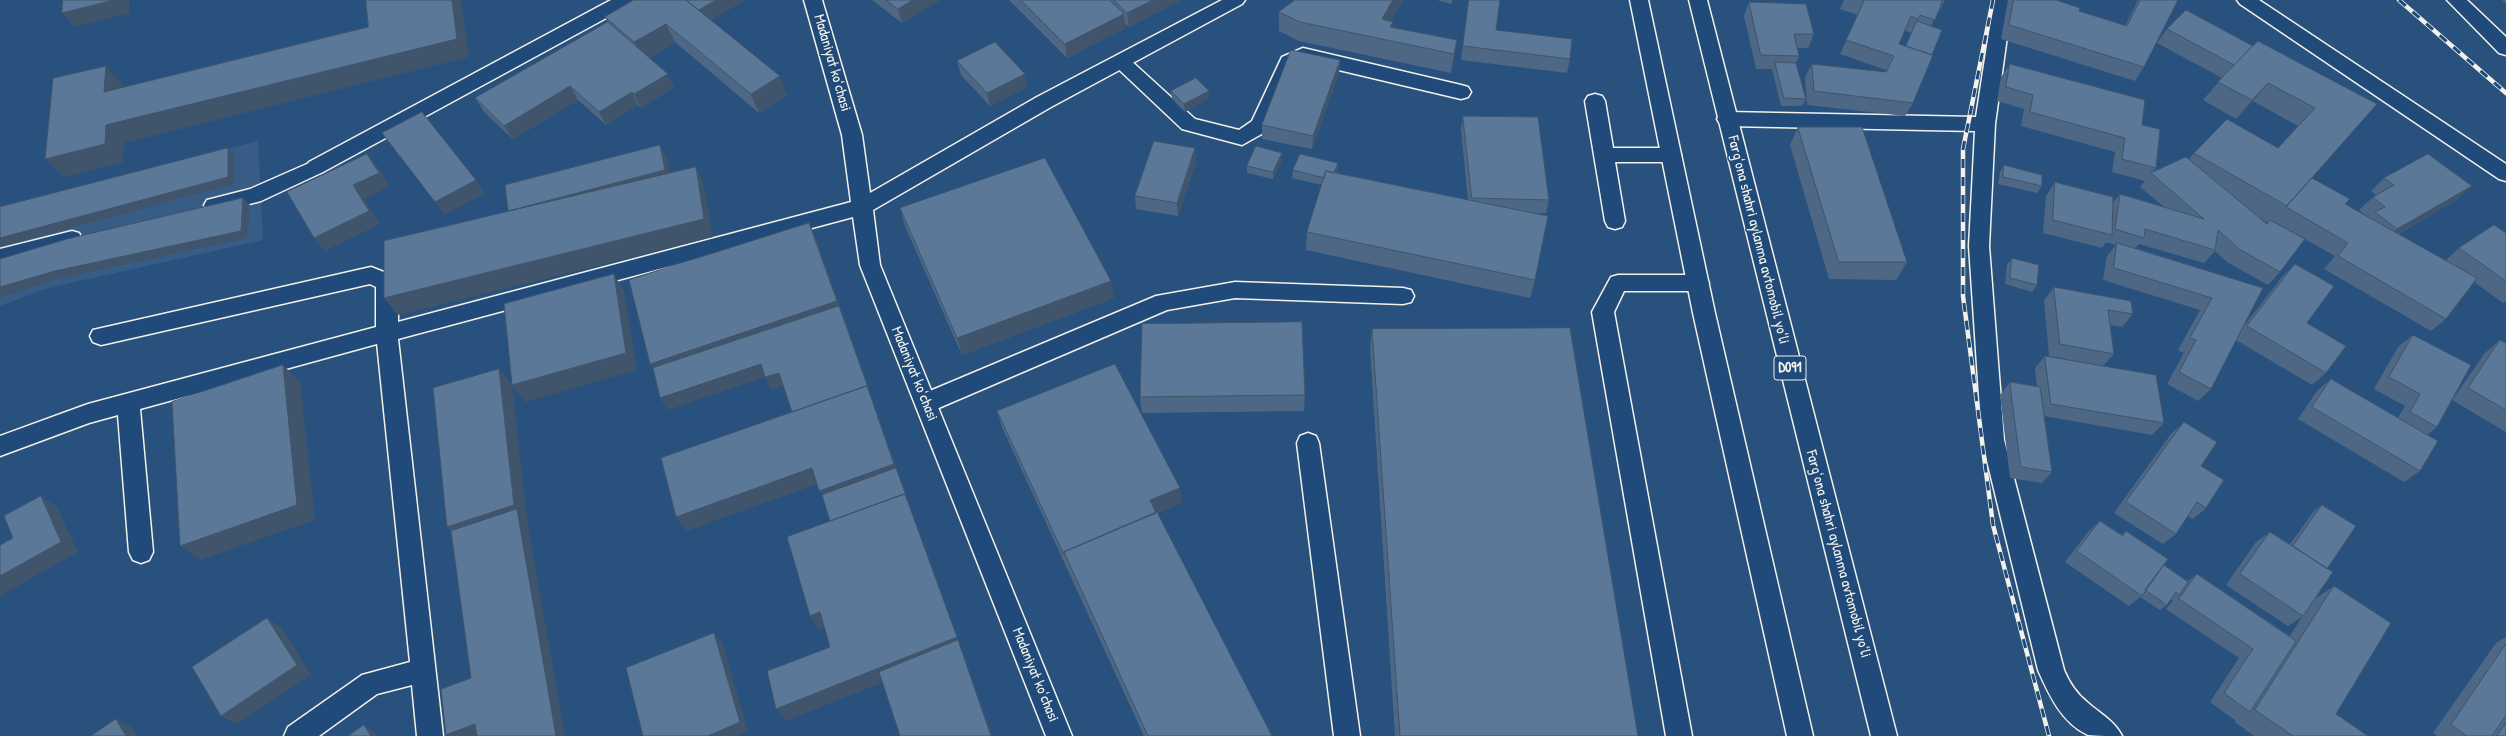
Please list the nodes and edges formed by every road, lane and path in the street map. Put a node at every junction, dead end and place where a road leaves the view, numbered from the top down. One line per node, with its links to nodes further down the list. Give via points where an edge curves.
1 (626, 0): 19 (main road, via 316,167 254,196)
2 (813, 0): 18 (main road, Madaniyat koʻchasi, via 852,135)
3 (1236, 0): 10 (main road)
4 (1639, 0): 16 (main road)
5 (1698, 0): 13 (main road, Fargʻona shahri aylanma avtomobil yoʻli / D091)
6 (2003, 0): 14 (main road)
7 (2246, 0): 17 (main road)
8 (2456, 0): 9 (main road)
9 (2506, 48)
10 (1121, 64): 11 (main road, via 1189,124 1242,138 1260,126 1289,62 1303,55); 18 (main road, via 1044,102)
11 (1461, 92)
12 (1595, 101): 15 (main road)
13 (1727, 119): 14 (main road); 39 (main road, Fargʻona shahri aylanma avtomobil yoʻli / D091)
14 (1985, 124): 40 (main road, via 1979,246 1992,440 2051,670 2061,693 2076,710)
15 (1605, 155): 16 (main road); 20 (main road)
16 (1671, 155): 23 (main road)
17 (2506, 174)
18 (862, 207): 25 (main road); 28 (main road, Madaniyat koʻchasi, via 870,265)
19 (193, 210)
20 (1615, 221)
21 (92, 234): 22 (main road)
22 (0, 257)
23 (1698, 283): 37 (main road, via 1618,283 1603,312); 38 (main road)
24 (1403, 296): 28 (main road, via 1235,290 1164,302)
25 (387, 333): 26 (main road, via 387,282 370,275); 27 (main road); 32 (main road)
26 (101, 336)
27 (128, 403): 30 (main road, via 88,414); 31 (main road)
28 (926, 403): 35 (main road, Madaniyat koʻchasi)
29 (1308, 443): 36 (main road)
30 (0, 446)
31 (141, 552)
32 (424, 670): 33 (main road, via 372,684); 34 (main road)
33 (297, 736)
34 (430, 736)
35 (1059, 736)
36 (1346, 736)
37 (1680, 736)
38 (1800, 736)
39 (1884, 736)
40 (2109, 736)

